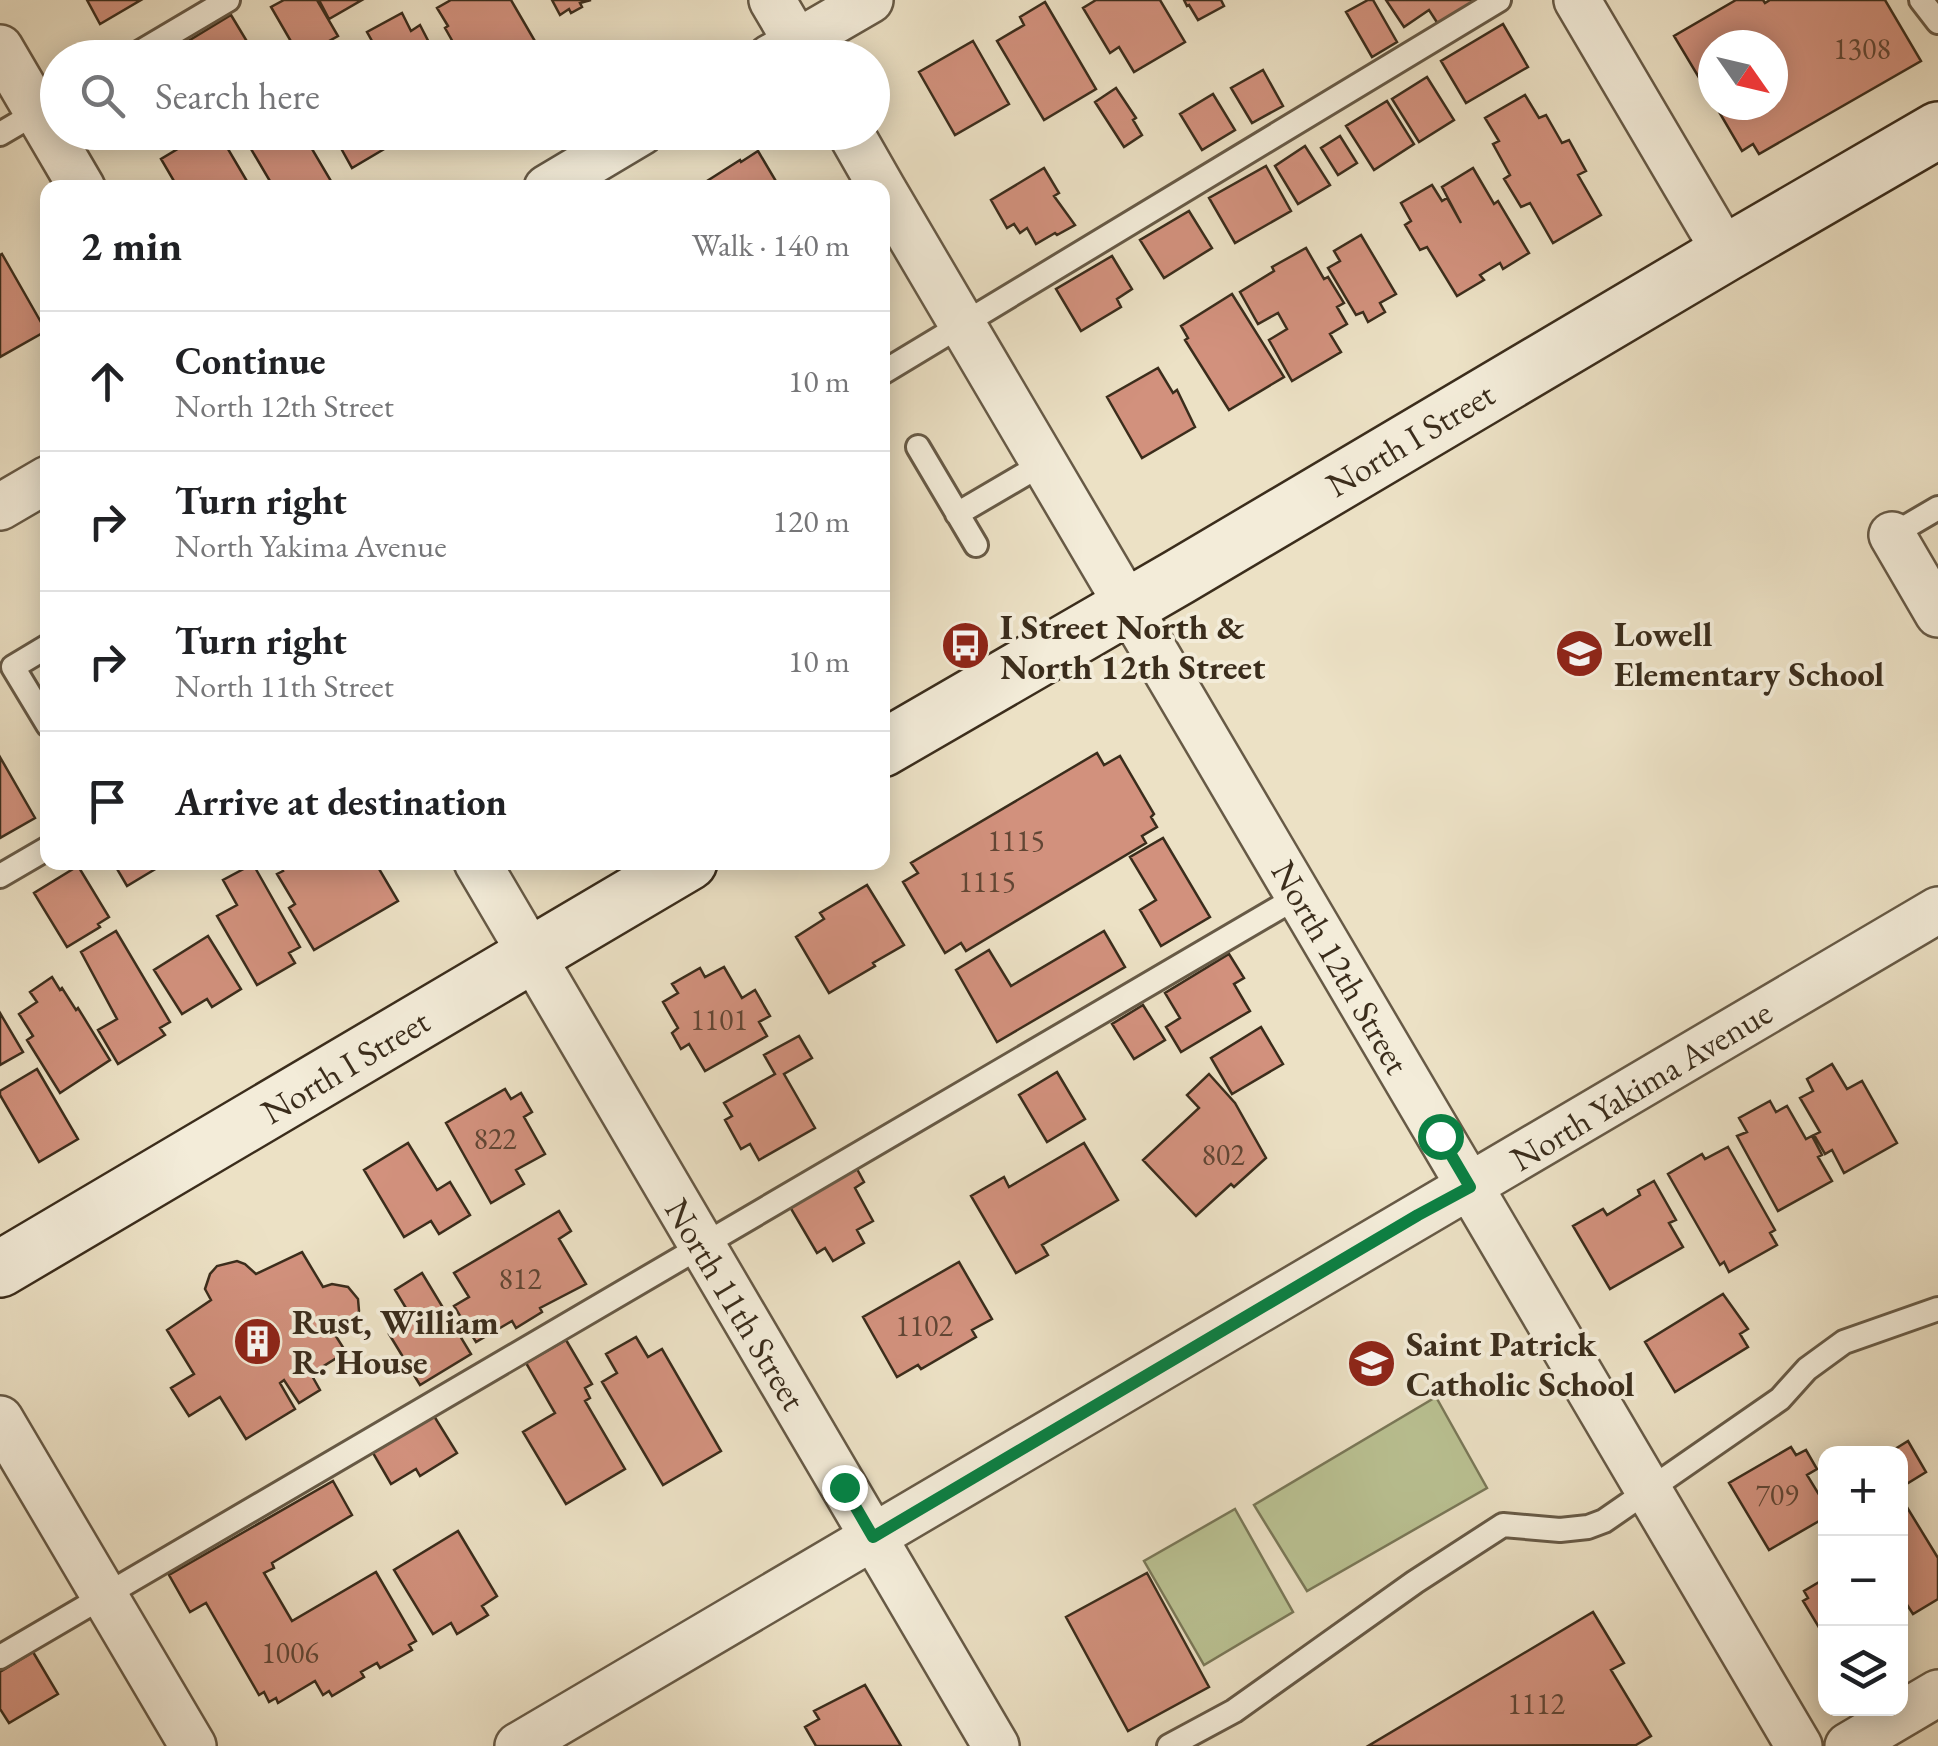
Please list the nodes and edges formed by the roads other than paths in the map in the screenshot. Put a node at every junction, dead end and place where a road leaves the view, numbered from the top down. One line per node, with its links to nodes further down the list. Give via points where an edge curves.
1 (228, 0): 8 (lane)
2 (772, 0): 9 (street)
3 (870, 0): 10 (street)
4 (1499, 0): 22 (lane)
5 (1577, 0): 21 (street)
6 (1921, 0): 7 (lane)
7 (1938, 22)
8 (160, 40)
9 (787, 40)
10 (809, 40)
11 (0, 48): 12 (street)
12 (32, 115)
13 (1938, 130): 21 (main road, North I Street)
14 (56, 150): 17 (street)
15 (611, 150): 18 (street)
16 (860, 150): 19 (street, North 12th Street)
17 (77, 180)
18 (560, 180)
19 (877, 180)
20 (890, 202): 22 (street, North 12th Street)
21 (1726, 252): 32 (main road, North I Street)
22 (962, 324): 23 (lane); 25 (street, North 12th Street)
23 (890, 368)
24 (918, 447): 29 (lane)
25 (1044, 462): 29 (lane); 32 (street, North 12th Street)
26 (40, 484): 27 (street)
27 (0, 507)
28 (1938, 508): 30 (lane)
29 (957, 514): 31 (lane)
30 (1892, 535): 33 (street)
31 (976, 546)
32 (1128, 604): 36 (main road, North I Street); 41 (street, North 12th Street)
33 (1938, 614)
34 (40, 651): 35 (lane, via 13,667)
35 (40, 712)
36 (890, 744)
37 (40, 853): 40 (lane)
38 (482, 870): 43 (street, North 11th Street)
39 (676, 870): 43 (main road, North I Street)
40 (0, 876)
41 (1299, 896): 44 (street, North 12th Street); 45 (lane)
42 (1938, 910): 44 (street, North Yakima Avenue)
43 (531, 956): 45 (street, North 11th Street); 46 (main road, North I Street)
44 (1470, 1187): 49 (street, North 12th Street); 50 (street, North Yakima Avenue)
45 (701, 1245): 50 (street, North 11th Street); 51 (lane)
46 (0, 1269)
47 (1938, 1308): 49 (lane, via 1844,1342 1807,1368 1780,1399)
48 (0, 1419): 51 (street)
49 (1648, 1490): 57 (lane, via 1588,1526 1503,1526 1234,1711); 58 (street, North 12th Street)
50 (873, 1537): 55 (street, North Yakima Avenue); 56 (street, North 11th Street)
51 (104, 1596): 52 (lane); 54 (street)
52 (0, 1657)
53 (1938, 1693): 59 (street)
54 (193, 1746)
55 (518, 1746)
56 (996, 1746)
57 (1168, 1746)
58 (1799, 1746)
59 (1848, 1746)

